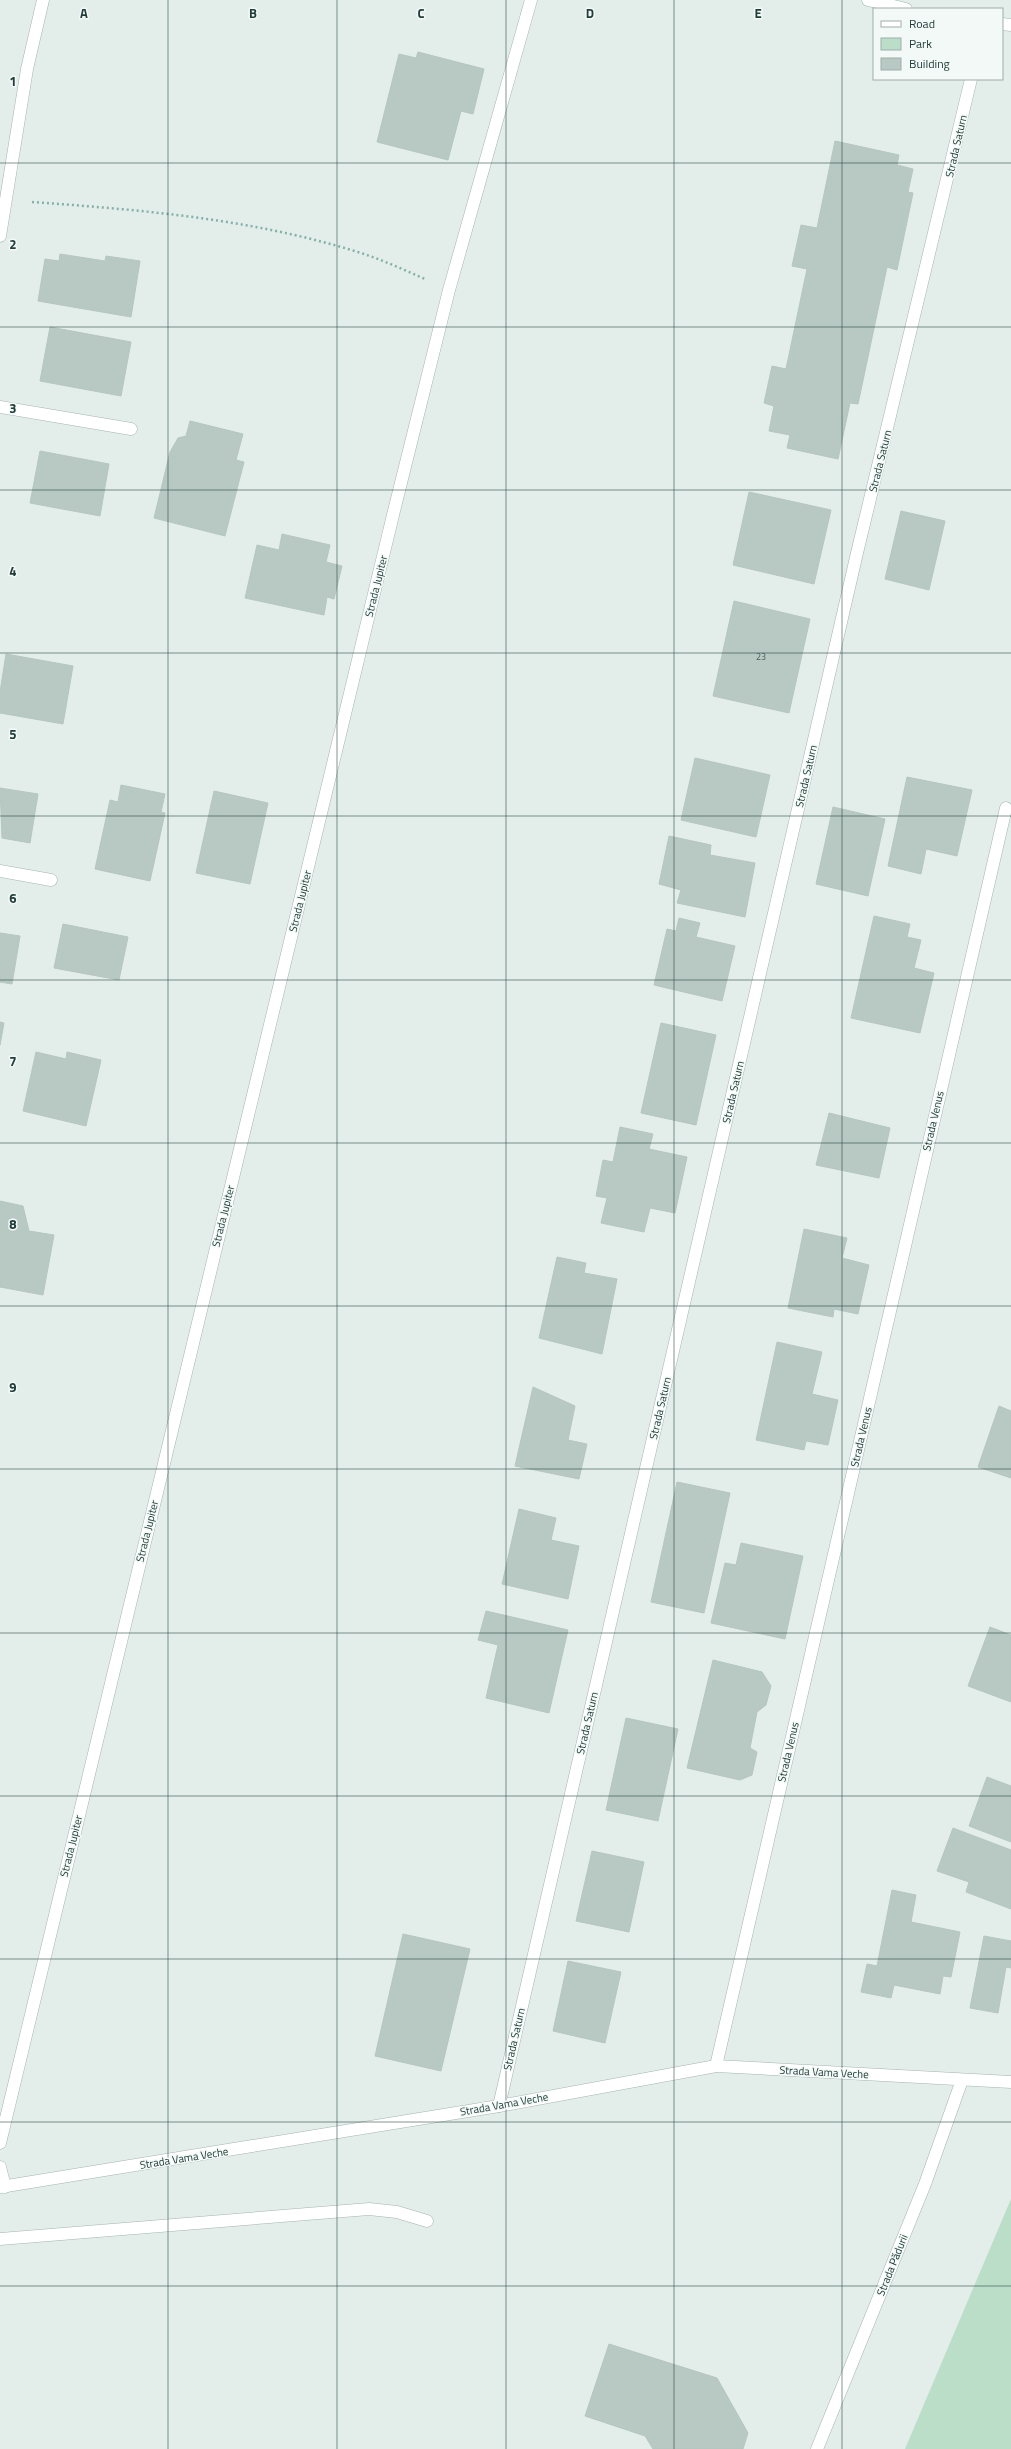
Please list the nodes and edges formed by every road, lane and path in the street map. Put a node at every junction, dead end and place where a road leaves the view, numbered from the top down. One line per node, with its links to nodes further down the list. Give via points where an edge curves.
1 (43, 0): 6 (street, via 27,70)
2 (531, 0): 8 (street, Strada Jupiter)
3 (868, 0): 4 (street)
4 (902, 8)
5 (971, 80): 17 (street, Strada Saturn, via 857,553)
6 (5, 200): 7 (street); 8 (path, via 129,209 239,223 362,253)
7 (0, 236)
8 (449, 290): 18 (street, Strada Jupiter)
9 (0, 407): 10 (street)
10 (131, 430)
11 (1006, 808): 14 (street, Strada Venus)
12 (0, 871): 13 (street)
13 (51, 880)
14 (716, 2066): 15 (street, Strada Vama Veche); 17 (street, Strada Vama Veche)
15 (962, 2080): 16 (street, Strada Vama Veche); 23 (street, Strada Pădurii, via 924,2184)
16 (1011, 2082)
17 (499, 2106): 20 (street, Strada Vama Veche)
18 (0, 2143)
19 (0, 2167): 20 (street)
20 (3, 2187)
21 (427, 2221): 22 (street, via 397,2212 369,2209)
22 (0, 2239)
23 (818, 2449)

